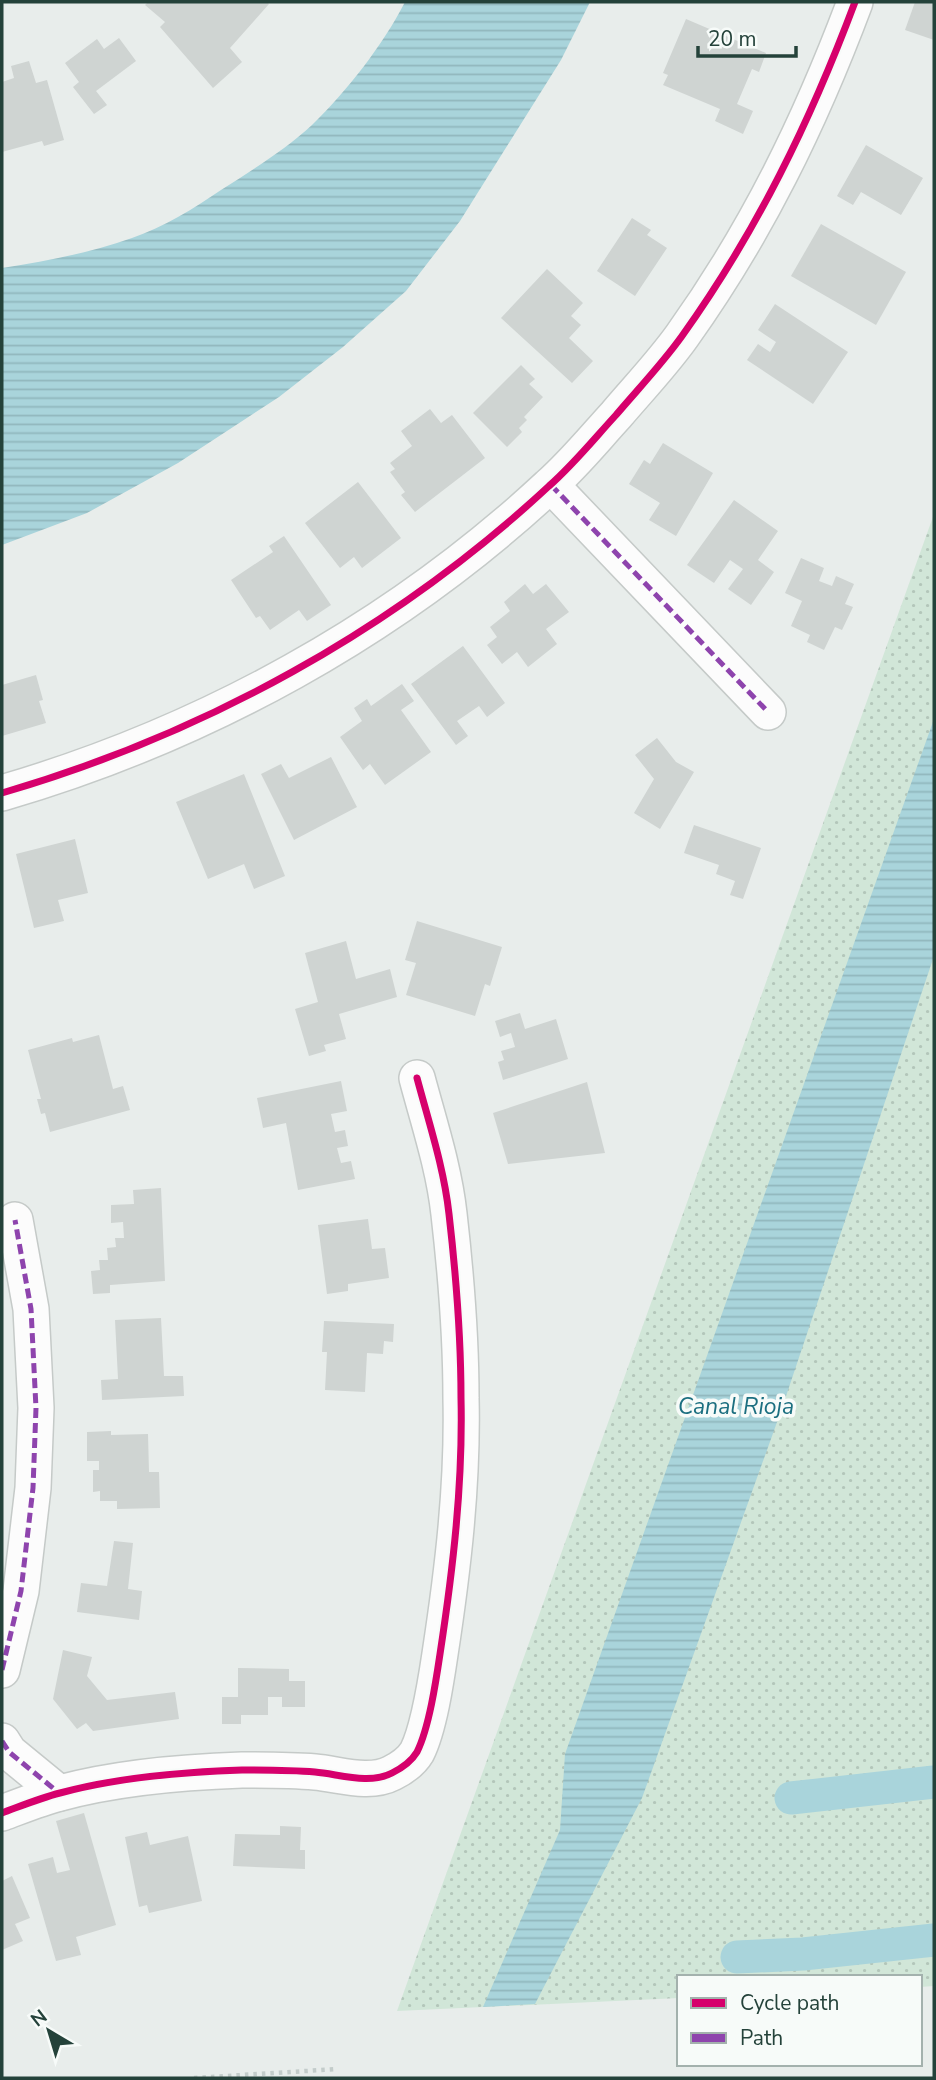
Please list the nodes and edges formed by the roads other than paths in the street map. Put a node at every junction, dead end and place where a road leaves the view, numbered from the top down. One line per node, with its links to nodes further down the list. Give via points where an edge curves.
1 (855, 2): 2 (street, via 799,139 719,280 641,387)
2 (551, 485): 3 (street); 4 (street, via 413,596 304,666 168,734)
3 (768, 712)
4 (2, 793)
5 (417, 1078): 9 (street, via 449,1210 461,1399 459,1486 448,1604 435,1684 416,1752 407,1765 372,1778 300,1771 199,1772)
6 (15, 1220): 7 (street, via 32,1308 36,1408 33,1488 21,1591)
7 (2, 1670)
8 (2, 1741): 9 (street, via 9,1752)
9 (60, 1793): 10 (street)
10 (2, 1813)

